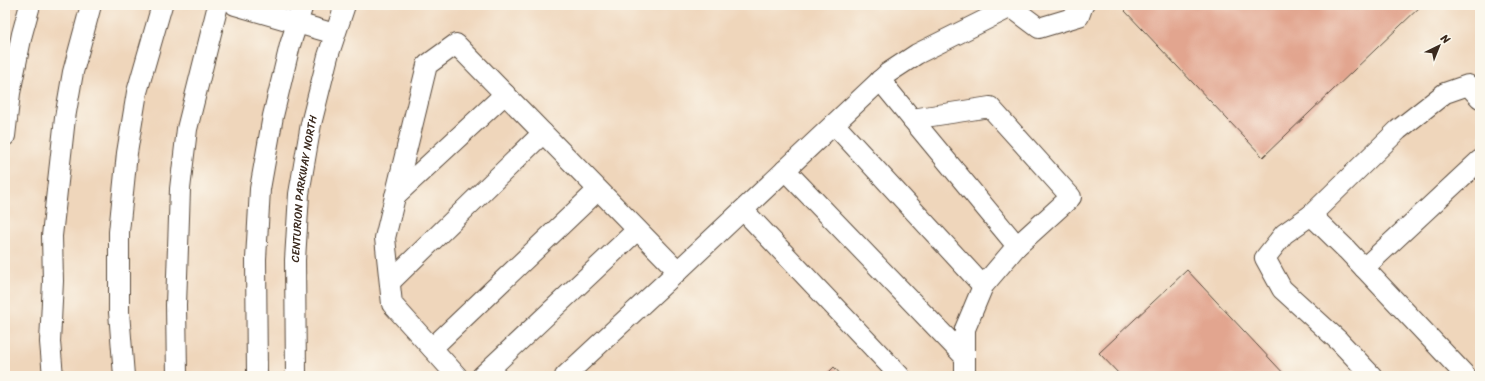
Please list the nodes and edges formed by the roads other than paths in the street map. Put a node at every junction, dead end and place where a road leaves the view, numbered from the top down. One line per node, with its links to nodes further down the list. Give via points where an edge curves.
1 (30, 5): 17 (street, via 10,93)
2 (91, 5): 32 (street, via 73,72 65,118 52,236 50,342)
3 (162, 5): 33 (street, via 137,92 126,153 119,232 119,312)
4 (218, 5): 34 (street, via 187,128 180,189 176,305)
5 (235, 5): 9 (street)
6 (345, 5): 10 (street, CENTURION PARKWAY NORTH)
7 (1082, 5): 8 (street, via 1079,16 1039,28)
8 (1012, 6): 11 (street, via 917,54)
9 (300, 14): 10 (street); 35 (street, via 273,116 260,189 256,259)
10 (335, 34): 36 (street, CENTURION PARKWAY NORTH, via 311,124 299,194 295,260)
11 (880, 80): 14 (street); 15 (street)
12 (505, 94): 16 (street); 21 (street); 21 (street, via 456,44 427,65)
13 (1480, 98): 23 (street, via 1468,85 1445,93 1398,130)
14 (912, 119): 25 (street); 25 (street, via 990,107 1071,197)
15 (834, 124): 19 (street); 29 (street)
16 (543, 133): 20 (street); 28 (street)
17 (5, 136)
18 (1480, 160): 26 (street)
19 (785, 170): 22 (street); 31 (street)
20 (598, 190): 24 (street); 30 (street)
21 (395, 196): 28 (street, via 385,238)
22 (743, 210): 27 (street); 40 (street)
23 (1311, 215): 26 (street); 41 (street, via 1284,234 1265,258 1282,290 1339,341)
24 (637, 230): 27 (street); 38 (street)
25 (1017, 246): 29 (street)
26 (1364, 268): 42 (street)
27 (678, 271): 39 (street)
28 (390, 282): 30 (street, via 392,304)
29 (983, 286): 31 (street, via 965,329)
30 (432, 348): 37 (street)
31 (965, 367)
32 (53, 376)
33 (124, 376)
34 (178, 376)
35 (257, 376)
36 (296, 376)
37 (457, 376)
38 (482, 376)
39 (565, 376)
40 (900, 376)
41 (1372, 376)
42 (1466, 376)

